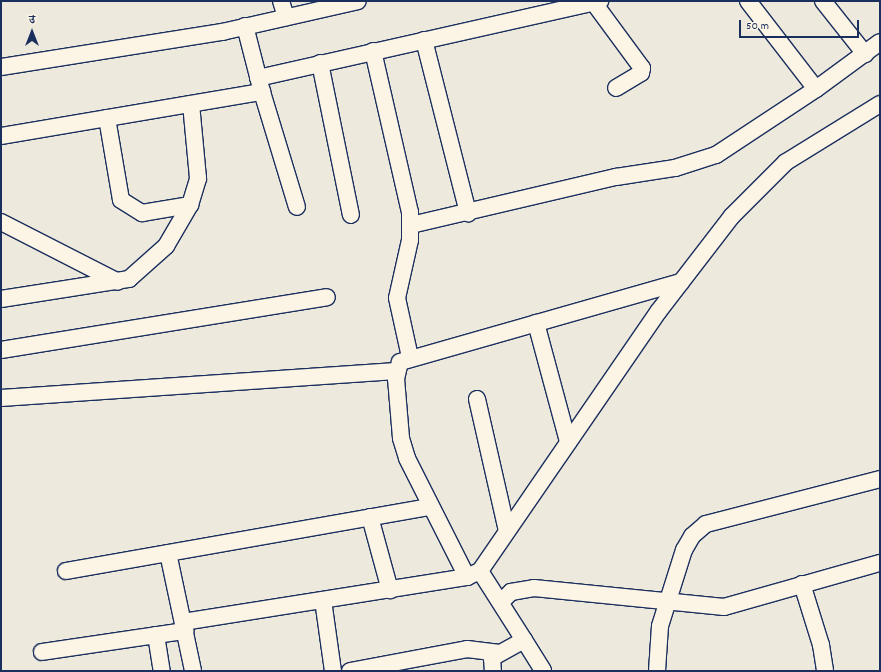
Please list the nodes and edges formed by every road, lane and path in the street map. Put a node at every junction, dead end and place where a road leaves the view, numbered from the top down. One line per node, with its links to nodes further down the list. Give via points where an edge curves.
1 (281, 1): 7 (street)
2 (358, 1): 7 (street)
3 (748, 1): 17 (street)
4 (823, 1): 12 (street)
5 (597, 2): 6 (street); 16 (street, via 642,68 641,73)
6 (549, 6): 9 (street)
7 (286, 17): 8 (street)
8 (245, 26): 14 (street); 15 (street)
9 (424, 40): 11 (street); 24 (street)
10 (880, 42): 12 (street)
11 (373, 51): 13 (street); 27 (street)
12 (865, 54): 17 (street)
13 (320, 63): 15 (street); 25 (street)
14 (1, 67)
15 (260, 85): 18 (street); 23 (street)
16 (616, 88)
17 (816, 89): 24 (street, via 716,155 697,162 616,177)
18 (190, 104): 20 (street); 22 (street, via 199,166)
19 (880, 104): 29 (street, via 786,162 762,183)
20 (107, 118): 21 (street); 22 (street, via 121,200 142,213)
21 (1, 136)
22 (190, 205): 28 (street, via 166,246 129,279)
23 (297, 206)
24 (468, 213): 27 (street)
25 (351, 215)
26 (1, 222): 28 (street)
27 (411, 225): 34 (street, via 397,298)
28 (118, 282): 31 (street)
29 (681, 282): 32 (street); 38 (street)
30 (327, 297): 33 (street)
31 (1, 299)
32 (536, 323): 34 (street); 38 (street)
33 (1, 350)
34 (410, 357): 35 (street, via 400,362)
35 (396, 371): 36 (street); 40 (street, via 401,438)
36 (1, 398)
37 (477, 399): 42 (street)
38 (568, 442): 42 (street)
39 (880, 479): 51 (street, via 706,524 692,536 684,550)
40 (430, 507): 41 (street); 46 (street)
41 (370, 517): 43 (street); 48 (street)
42 (507, 531): 46 (street)
43 (168, 553): 45 (street); 52 (street)
44 (880, 563): 47 (street)
45 (66, 571)
46 (473, 574): 48 (street); 50 (street)
47 (802, 584): 51 (street, via 724,607); 64 (street, via 822,645)
48 (390, 590): 49 (street)
49 (323, 600): 52 (street); 59 (street)
50 (501, 602): 51 (street, via 511,592 534,588); 54 (street)
51 (668, 603): 63 (street, via 660,626)
52 (184, 626): 53 (street); 58 (street)
53 (156, 635): 55 (street); 57 (street)
54 (524, 640): 56 (street); 62 (street)
55 (42, 652)
56 (500, 653): 60 (street, via 467,649); 61 (street, via 490,662)
57 (162, 671)
58 (193, 671)
59 (333, 671)
60 (350, 671)
61 (493, 671)
62 (543, 671)
63 (658, 671)
64 (825, 671)

